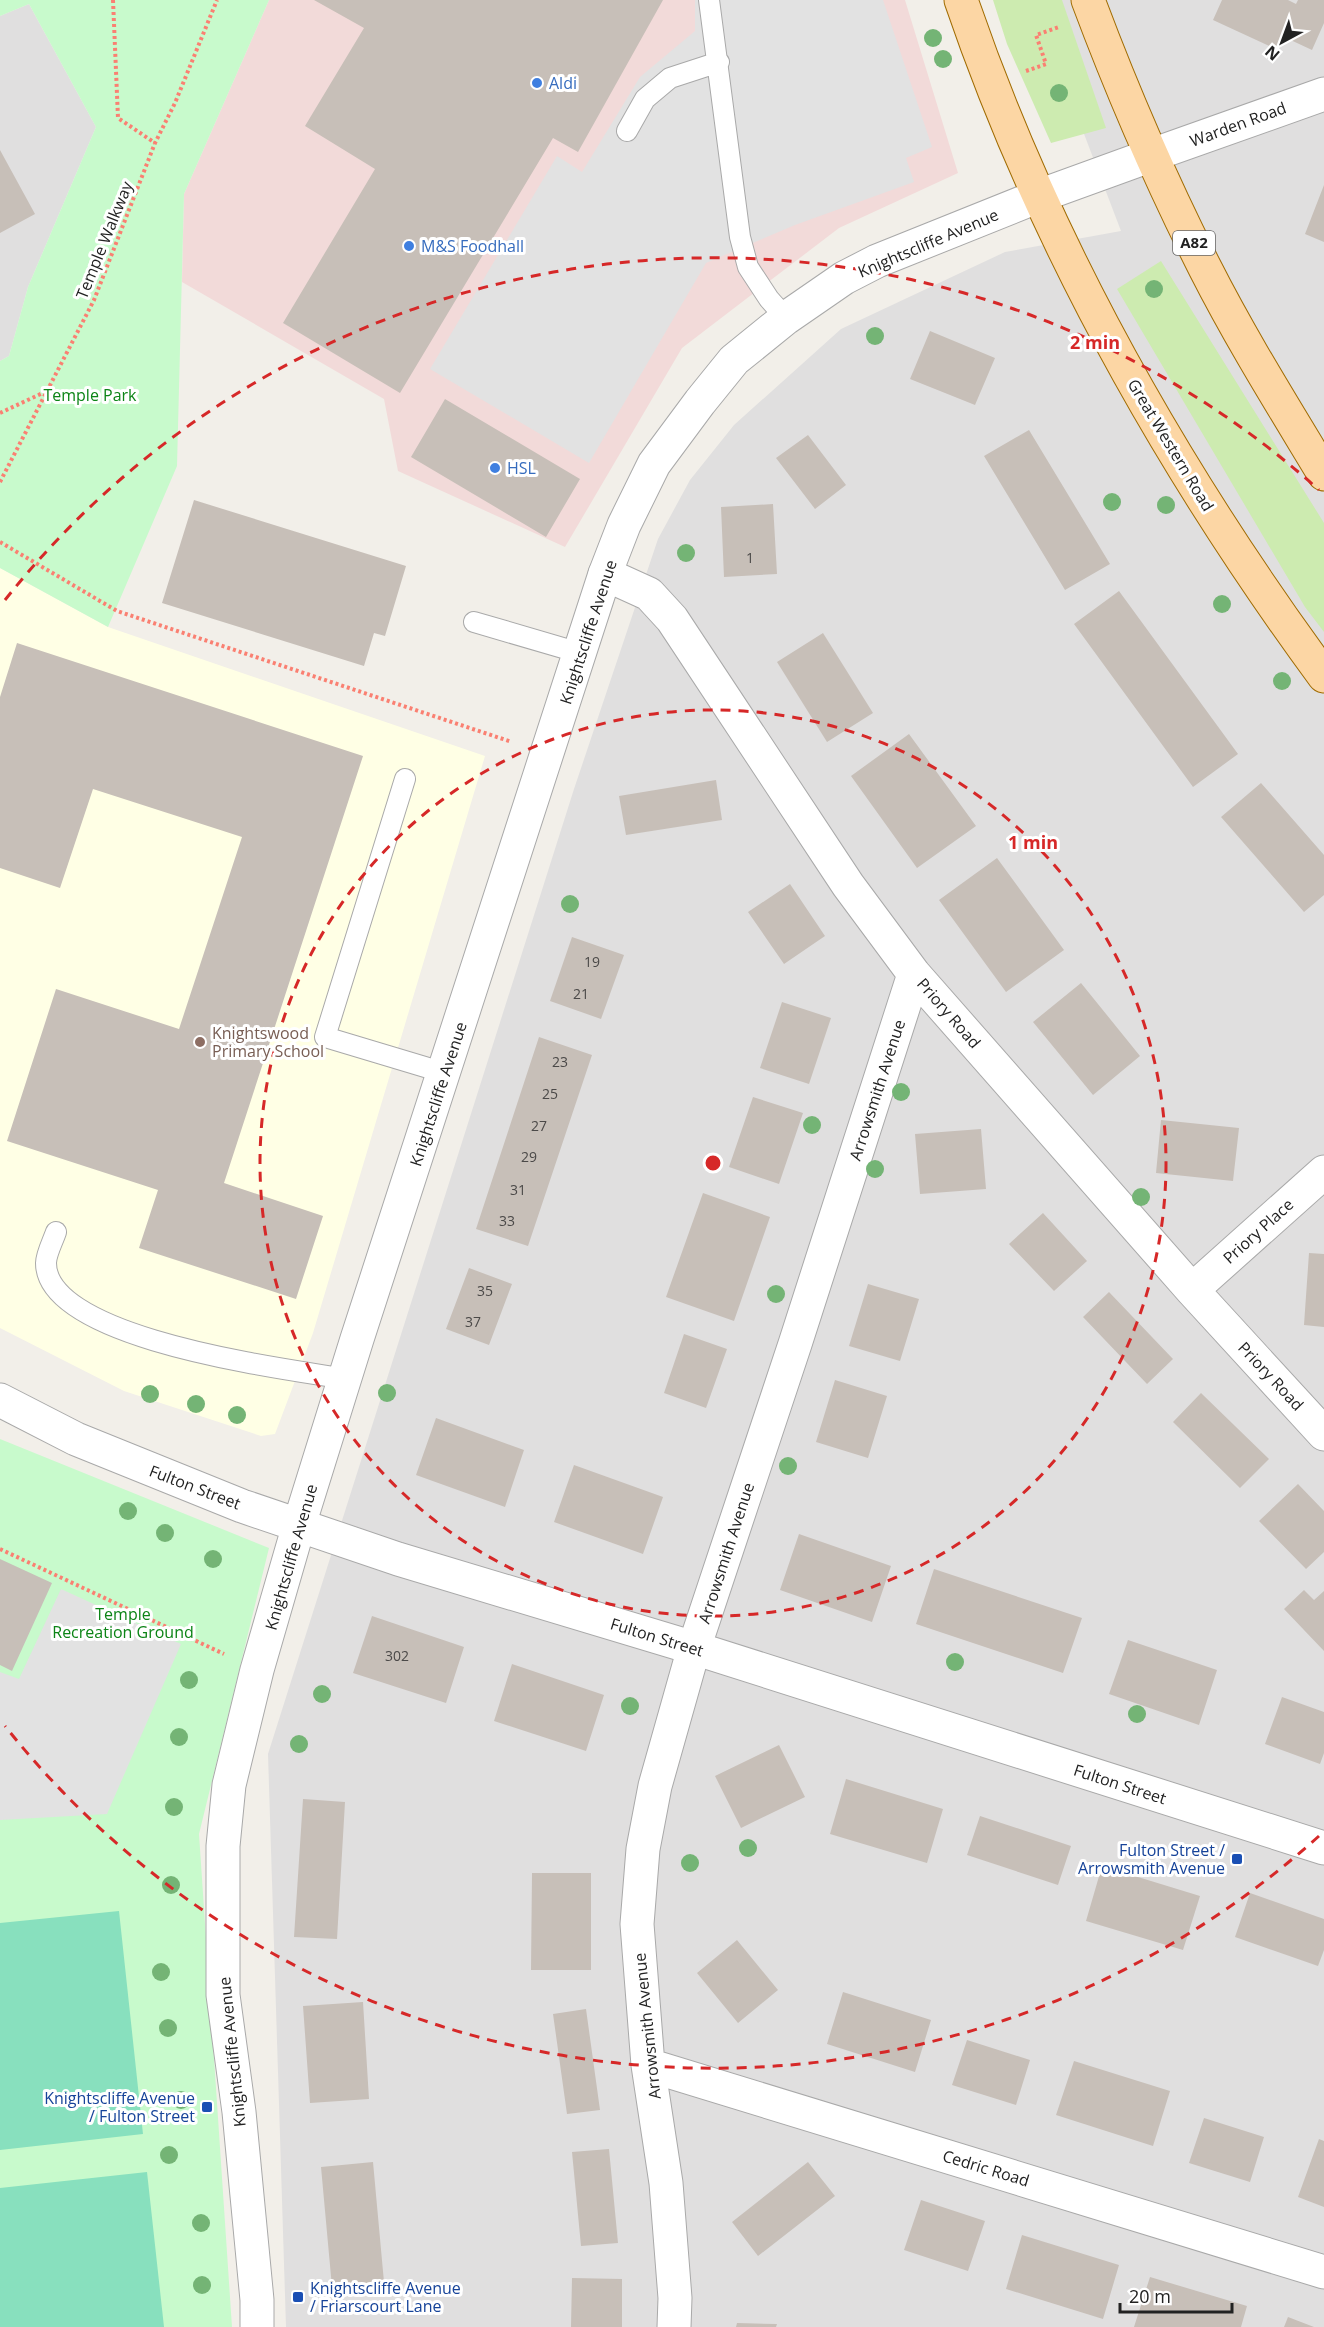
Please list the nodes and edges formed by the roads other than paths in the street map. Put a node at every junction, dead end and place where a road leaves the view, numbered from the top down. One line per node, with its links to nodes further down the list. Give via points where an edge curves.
1 (710, 0): 4 (lane)
2 (961, 0): 8 (main road, Great Western Road)
3 (1091, 8): 7 (main road, A82)
4 (719, 62): 6 (lane, via 670,78 645,99); 9 (lane, via 740,237 748,267)
5 (1324, 94): 7 (street, Warden Road)
6 (627, 130)
7 (1152, 155): 8 (street, Knightscliffe Avenue); 10 (main road, A82, via 1206,269)
8 (1039, 196): 9 (street, Knightscliffe Avenue, via 877,261 844,278); 14 (main road, Great Western Road, via 1119,358 1174,452 1220,528)
9 (786, 318): 11 (street, Knightscliffe Avenue, via 734,360 654,464)
10 (1324, 474)
11 (605, 574): 13 (street, Knightscliffe Avenue); 16 (street, Priory Road, via 649,594 672,619 848,885)
12 (474, 622): 13 (lane)
13 (580, 653): 17 (street, Knightscliffe Avenue)
14 (1324, 676)
15 (405, 778): 17 (lane, via 325,1037)
16 (914, 974): 20 (street, Priory Road); 25 (street, Arrowsmith Avenue)
17 (445, 1073): 21 (street, Knightscliffe Avenue)
18 (1324, 1172): 20 (street, Priory Place)
19 (56, 1232): 21 (lane, via 46,1262 52,1284 105,1323 189,1350)
20 (1192, 1290): 23 (street, Priory Road)
21 (346, 1379): 24 (street, Knightscliffe Avenue)
22 (0, 1400): 24 (street, Fulton Street, via 76,1439 219,1498)
23 (1324, 1434)
24 (299, 1525): 25 (street, Fulton Street, via 398,1559); 29 (street, Knightscliffe Avenue, via 229,1785 223,1846 223,1995 239,2112)
25 (694, 1648): 26 (street, Fulton Street); 27 (street, Arrowsmith Avenue, via 655,1786 642,1849 637,1924)
26 (1324, 1848)
27 (648, 2065): 28 (street, Cedric Road); 30 (street, Arrowsmith Avenue, via 666,2183)
28 (1324, 2272)
29 (257, 2327)
30 (674, 2327)

